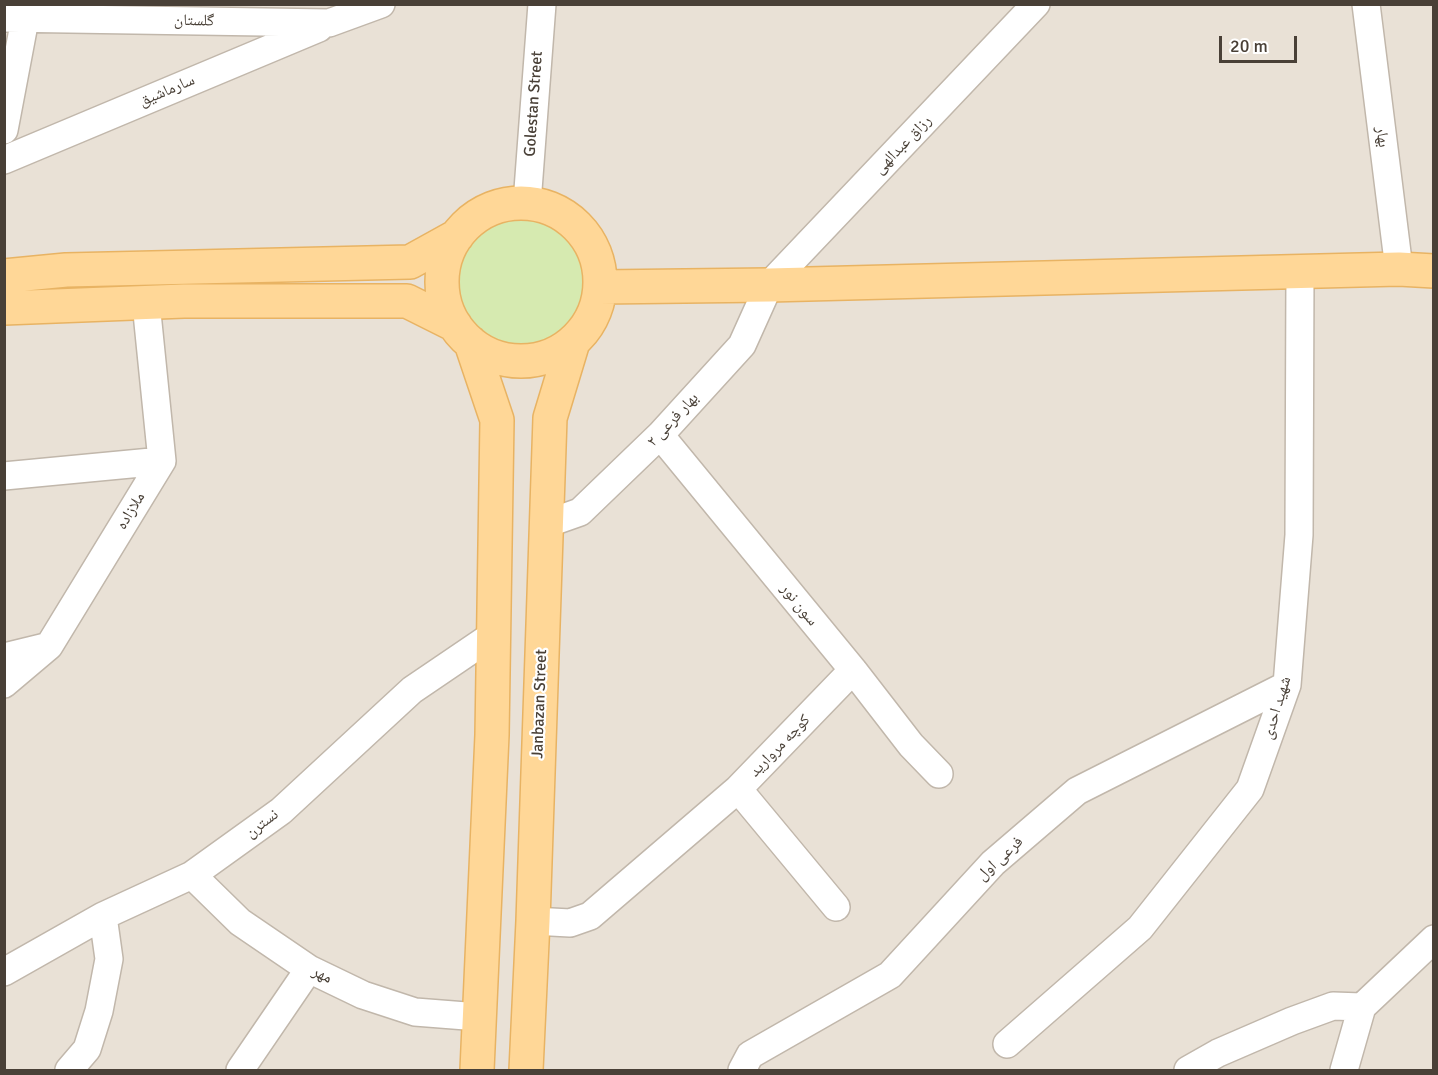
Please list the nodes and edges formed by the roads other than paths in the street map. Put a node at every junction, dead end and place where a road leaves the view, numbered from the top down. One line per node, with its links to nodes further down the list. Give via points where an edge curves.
1 (381, 4): 6 (street, گلستان)
2 (542, 4): 9 (street, Golestan Street)
3 (1036, 4): 15 (street, رزاق عبدالهی)
4 (1366, 4): 11 (street, بهار)
5 (15, 18): 6 (street, گلستان); 7 (street)
6 (329, 23): 8 (street, سارماشیق)
7 (4, 130)
8 (4, 160)
9 (527, 203): 10 (main road, via 490,209); 16 (main road, via 551,209 572,221 588,240 598,263)
10 (457, 236): 14 (main road, via 410,262 66,270); 19 (main road, via 446,257 442,280 445,303)
11 (1399, 269): 12 (main road); 13 (main road)
12 (1434, 271)
13 (1300, 272): 15 (main road); 30 (street, شهید احدی, via 1299,535)
14 (4, 276)
15 (769, 285): 16 (main road); 21 (street, بهار فرعی ۲, via 742,345)
16 (600, 287): 20 (main road, via 596,308)
17 (146, 303): 18 (main road); 19 (main road, via 407,301); 22 (street)
18 (4, 308)
19 (463, 334): 20 (main road, via 489,355 511,361 555,354); 25 (main road, via 497,420)
20 (573, 342): 24 (main road, Janbazan Street, via 550,418)
21 (660, 435): 24 (street, بهار فرعی ۲, via 580,512); 28 (street, سون نور)
22 (162, 461): 23 (street); 26 (street, ملازاده)
23 (4, 476)
24 (546, 524): 36 (main road, Janbazan Street)
25 (493, 635): 33 (street, نسترن, via 412,690 281,811); 41 (main road)
26 (49, 646): 27 (street); 29 (street, ملازاده)
27 (4, 657)
28 (853, 670): 31 (street, سون نور, via 911,745); 32 (street, کوچه مروارید)
29 (4, 684)
30 (1287, 686): 42 (street, شهید احدی, via 1250,789 1140,928); 47 (street, فرعی اول, via 1077,791 993,863 890,975 750,1055)
31 (939, 774)
32 (738, 789): 34 (street, کوچه مروارید); 36 (street, via 590,916 570,923)
33 (192, 876): 35 (street, نسترن); 38 (street, مهر, via 240,922)
34 (836, 907)
35 (103, 916): 39 (street, نسترن); 43 (street, via 109,959 99,1011 87,1049)
36 (533, 921): 46 (main road, Janbazan Street)
37 (1434, 939): 40 (street)
38 (309, 969): 41 (street, مهر, via 363,995 415,1012); 44 (street)
39 (4, 972)
40 (1362, 1007): 48 (street, via 1333,1006 1292,1021 1218,1053); 49 (street)
41 (479, 1017): 45 (main road)
42 (1007, 1044)
43 (69, 1071)
44 (240, 1071)
45 (477, 1071)
46 (526, 1071)
47 (742, 1071)
48 (1188, 1071)
49 (1344, 1071)

